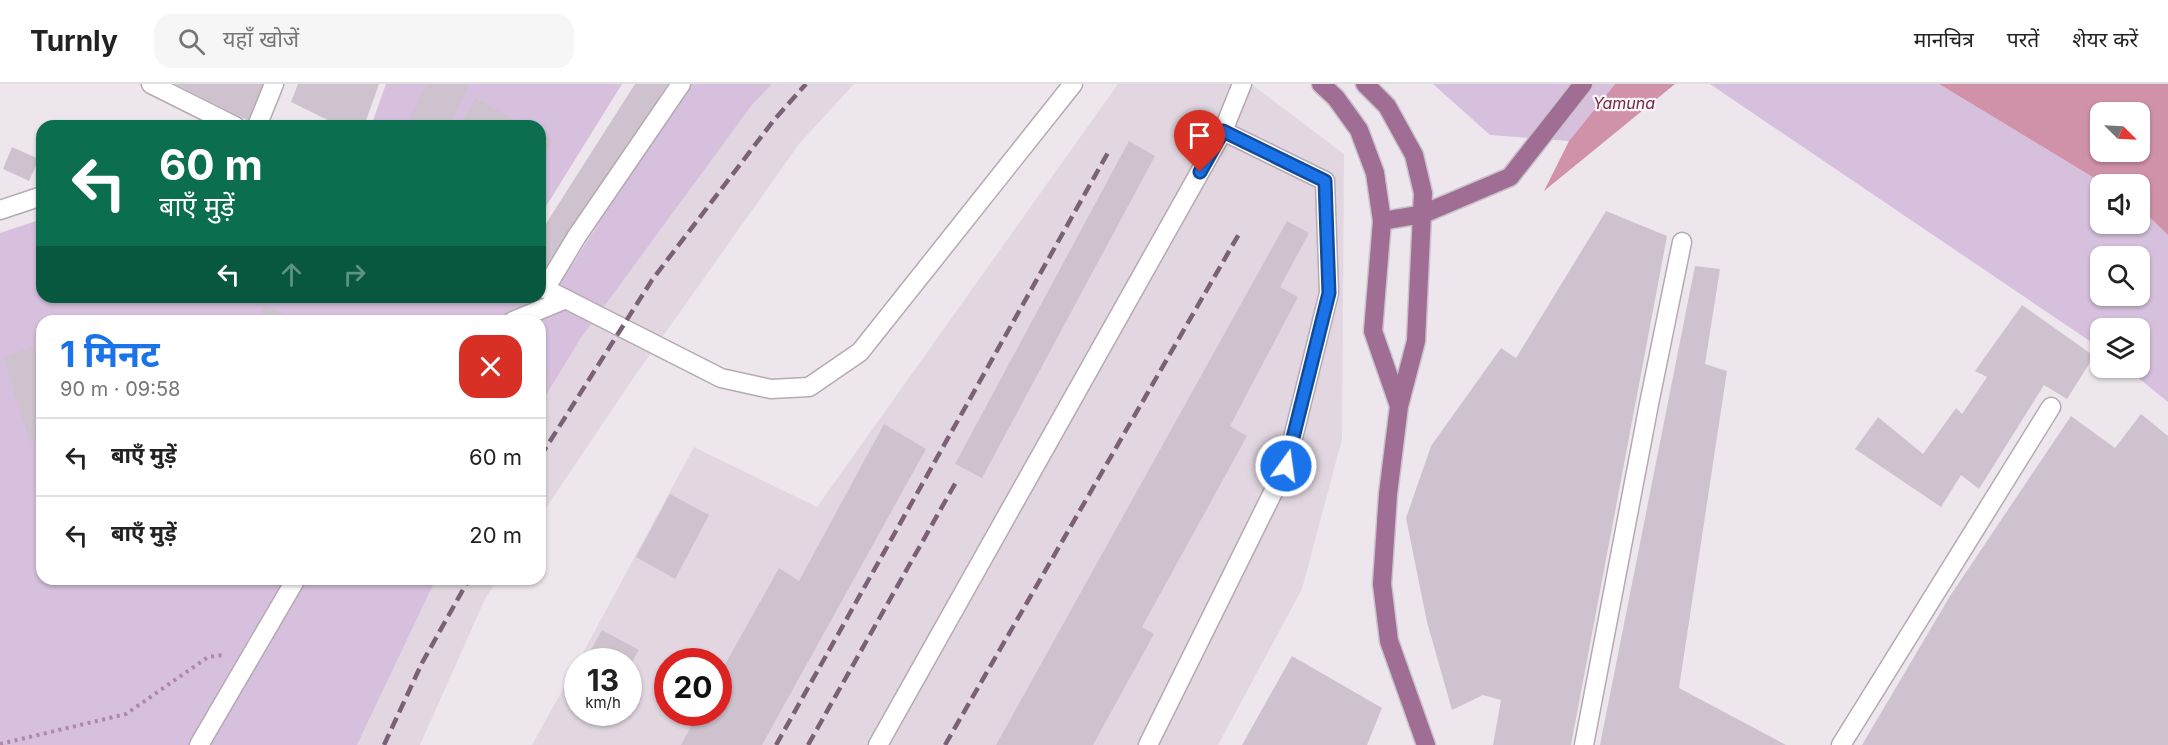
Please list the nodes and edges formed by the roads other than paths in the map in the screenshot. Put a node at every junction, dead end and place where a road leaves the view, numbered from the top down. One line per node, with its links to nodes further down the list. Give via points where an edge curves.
1 (151, 84): 9 (street)
2 (274, 84): 10 (street)
3 (681, 84): 17 (street)
4 (1072, 84): 19 (street, via 860,352 809,387 771,389 721,378)
5 (1242, 84): 11 (street)
6 (1321, 84): 15 (main road, via 1359,130 1375,173)
7 (1365, 84): 14 (main road, via 1386,106 1414,155 1423,193)
8 (1582, 84): 14 (main road, via 1510,177)
9 (223, 120)
10 (259, 120)
11 (1223, 131): 25 (street); 26 (street, via 1325,181 1329,293 1286,466)
12 (36, 198): 13 (street)
13 (0, 210)
14 (1423, 214): 15 (main road); 21 (main road, via 1416,341)
15 (1382, 221): 21 (main road, via 1373,331)
16 (1682, 242): 28 (street)
17 (546, 282)
18 (546, 289): 19 (street)
19 (566, 299): 20 (street)
20 (527, 315)
21 (1399, 406): 27 (main road, via 1382,584 1389,640)
22 (2051, 407): 29 (street)
23 (292, 585): 24 (street)
24 (199, 745)
25 (878, 745)
26 (1148, 745)
27 (1426, 745)
28 (1584, 745)
29 (1841, 745)

